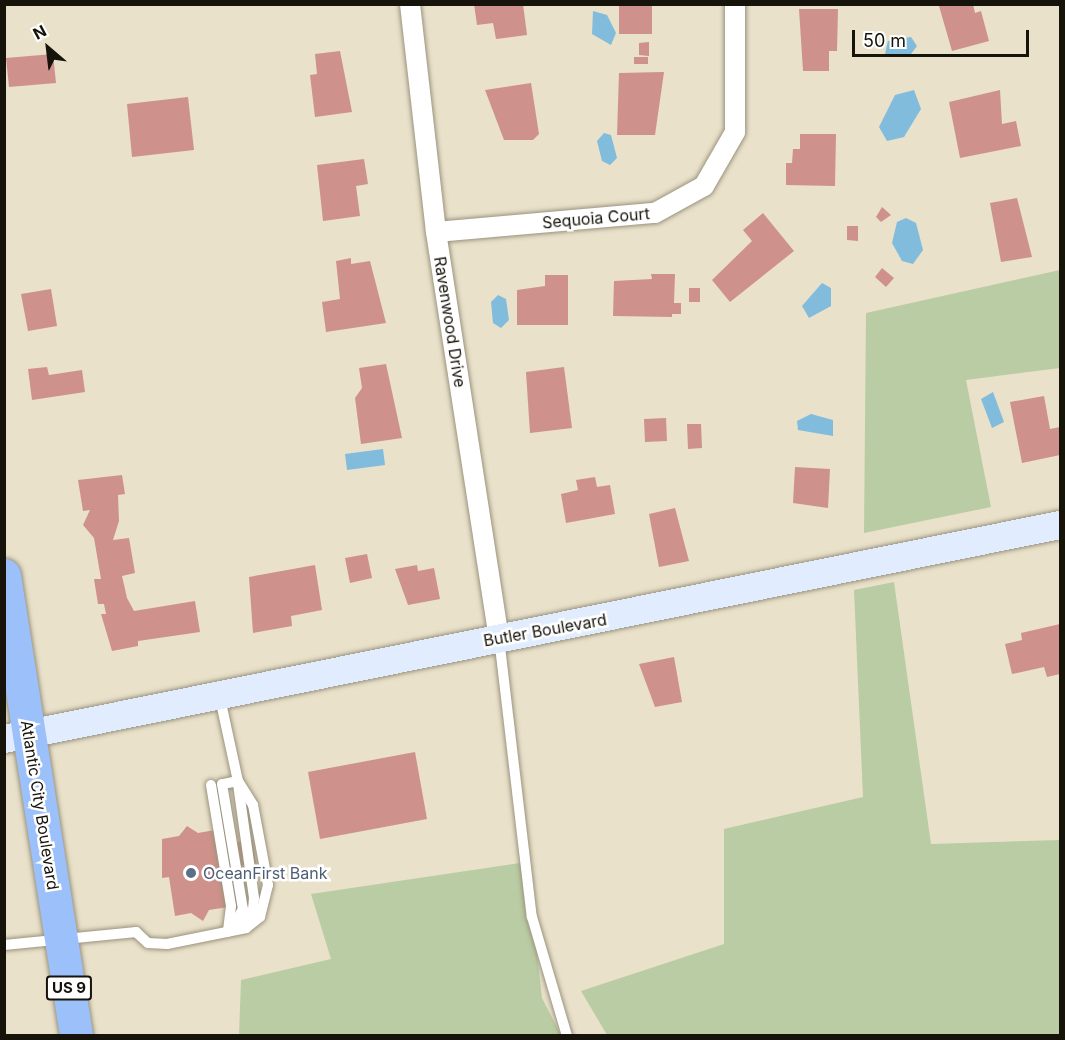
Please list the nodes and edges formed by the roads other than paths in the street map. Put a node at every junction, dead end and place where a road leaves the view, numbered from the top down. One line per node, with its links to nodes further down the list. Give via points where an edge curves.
1 (410, 4): 3 (street, Ravenwood Drive)
2 (735, 4): 3 (street, Sequoia Court, via 735,132 704,186 655,213)
3 (436, 232): 6 (street, Ravenwood Drive)
4 (1060, 525): 6 (street, Butler Boulevard)
5 (4, 575): 8 (highway, Atlantic City Boulevard / US 9)
6 (499, 638): 7 (street, Butler Boulevard); 14 (lane, via 532,917)
7 (220, 698): 8 (street, Butler Boulevard); 9 (lane)
8 (17, 737): 11 (highway, Atlantic City Boulevard / US 9)
9 (238, 782): 10 (lane, via 253,805 267,903 253,922); 10 (lane, via 216,785 243,909 239,924)
10 (226, 934): 11 (lane, via 167,944 148,943 136,932)
11 (61, 940): 12 (lane); 13 (highway, Atlantic City Boulevard / US 9)
12 (4, 945)
13 (76, 1035)
14 (567, 1035)

